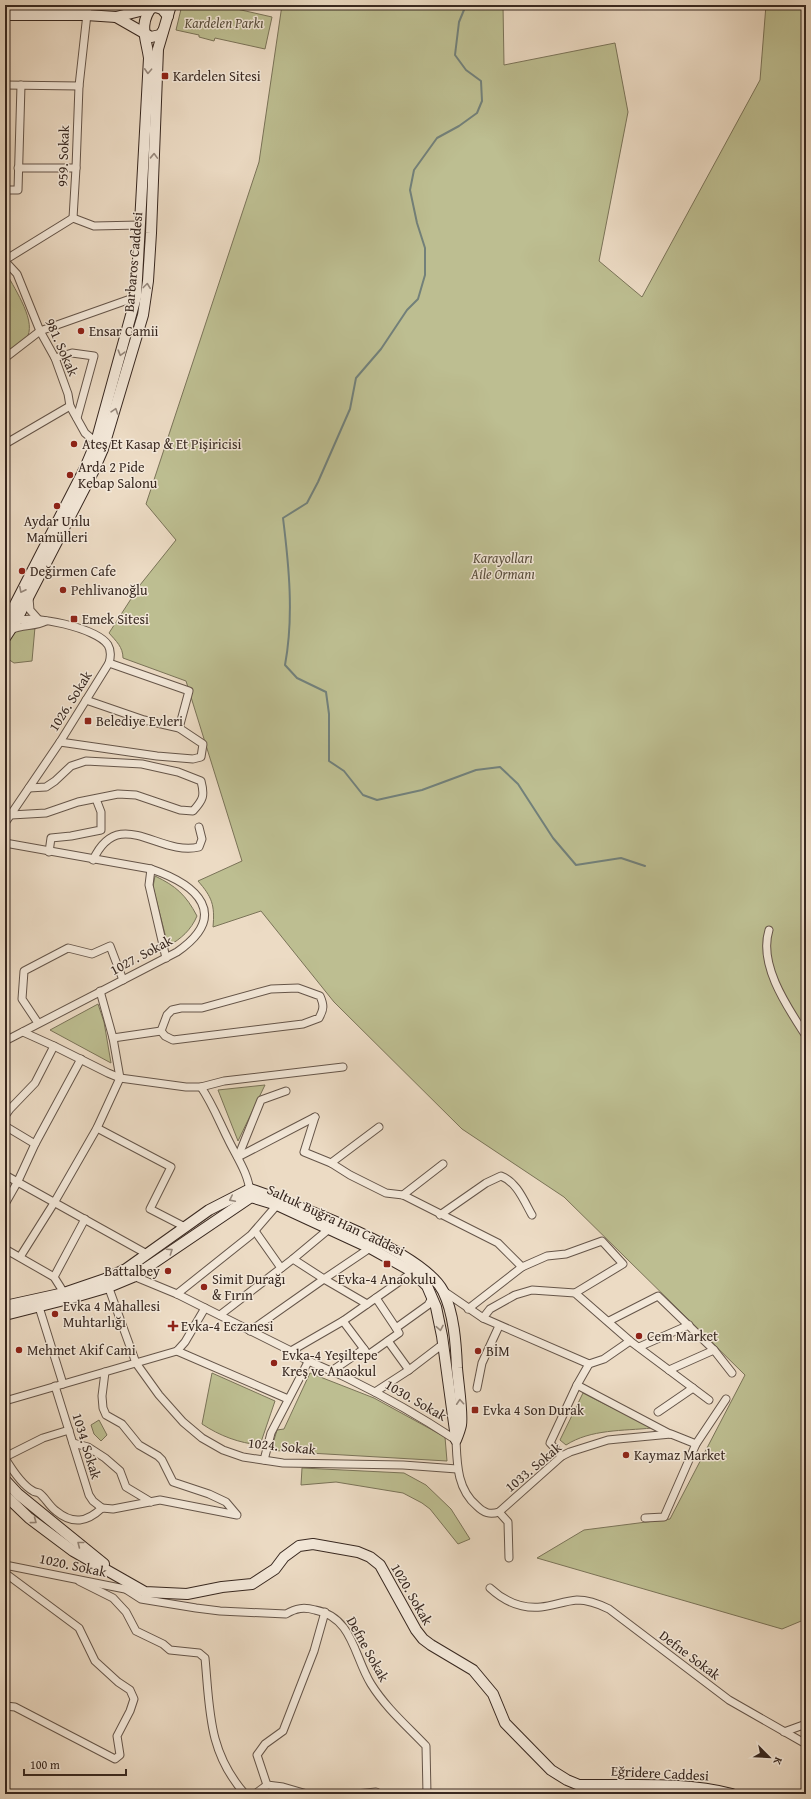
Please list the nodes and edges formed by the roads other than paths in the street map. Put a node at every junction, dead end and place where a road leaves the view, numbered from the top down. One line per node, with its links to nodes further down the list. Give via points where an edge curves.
1 (170, 5): 5 (street, Barbaros Caddesi)
2 (151, 7): 5 (street, via 159,7); 6 (street); 8 (street, Barbaros Caddesi, via 143,24)
3 (87, 10): 4 (street); 6 (street); 11 (street, 959. Sokak)
4 (5, 15)
5 (168, 16): 7 (street, Barbaros Caddesi)
6 (116, 17): 8 (street)
7 (164, 31): 8 (street, via 155,37); 25 (street, Barbaros Caddesi, one-way to 7, via 143,315 151,233 158,49)
8 (144, 33): 16 (street, Barbaros Caddesi, one-way to 16, via 149,58)
9 (5, 85): 10 (street)
10 (21, 85): 11 (street); 12 (street)
11 (79, 86): 13 (street, 959. Sokak)
12 (18, 168): 13 (street); 14 (street, via 18,190)
13 (76, 168): 15 (street, 959. Sokak)
14 (5, 190)
15 (73, 218): 16 (street, via 94,226); 17 (street)
16 (140, 225): 18 (street, Barbaros Caddesi)
17 (5, 261): 19 (street, 981. Sokak, via 17,274)
18 (136, 297): 19 (street); 25 (street, Barbaros Caddesi, one-way to 25)
19 (40, 331): 20 (street); 21 (street, 981. Sokak)
20 (5, 358)
21 (55, 358): 22 (street, 981. Sokak); 23 (street, via 72,354 94,356)
22 (70, 406): 23 (street, 981. Sokak); 24 (street)
23 (77, 418): 25 (street, 981. Sokak, via 85,433)
24 (5, 444)
25 (99, 445): 26 (street, Barbaros Caddesi, via 93,472); 29 (street, Barbaros Caddesi, one-way to 29, via 85,468)
26 (29, 595): 27 (street, via 30,610); 29 (street, Barbaros Caddesi)
27 (38, 619): 28 (street, 1026. Sokak); 29 (street, 1026. Sokak, via 21,619)
28 (46, 621): 29 (street, 1026. Sokak, via 41,624); 30 (street, 1026. Sokak, via 63,623 98,637 107,644 110,651)
29 (8, 628)
30 (109, 663): 31 (street, 1026. Sokak); 32 (street, via 189,691)
31 (86, 700): 32 (street, via 144,720); 33 (street, 1026. Sokak)
32 (179, 728): 33 (street, via 203,744 201,757 192,759 157,756)
33 (60, 742): 34 (street, 1026. Sokak)
34 (29, 788): 35 (street, via 46,787 71,766 86,761 142,764 178,772 201,781 204,792 200,803 193,811 180,810 136,795 118,794); 36 (street, 1026. Sokak)
35 (96, 800): 36 (street, via 78,802 46,813); 40 (street, via 101,812 101,830 51,838)
36 (11, 815): 37 (street, 1026. Sokak)
37 (5, 823)
38 (200, 827): 41 (street, via 202,839 199,847 175,848 126,833 115,835 99,847)
39 (5, 843): 40 (street, 1027. Sokak)
40 (49, 852): 41 (street, 1027. Sokak)
41 (93, 860): 42 (street, 1027. Sokak)
42 (151, 869): 44 (street, via 149,886); 44 (street, 1027. Sokak, via 168,875 194,892 200,898 204,913 204,920 197,934)
43 (769, 930): 50 (street, via 767,949 775,984)
44 (166, 958): 45 (street, 1027. Sokak)
45 (123, 980): 46 (street, 1027. Sokak); 47 (street, via 110,946 92,954 68,948 24,971 22,999)
46 (100, 992): 47 (street, 1027. Sokak); 51 (street)
47 (38, 1023): 49 (street, 1027. Sokak)
48 (161, 1031): 48 (street, via 167,1015 172,1010 202,1008 270,989 298,988 320,996 323,1002 319,1018 303,1024 173,1040); 51 (street)
49 (23, 1032): 52 (street, 1027. Sokak); 53 (street)
50 (806, 1036)
51 (113, 1038): 56 (street)
52 (5, 1041)
53 (54, 1046): 54 (street); 59 (street, via 35,1083)
54 (81, 1060): 56 (street); 63 (street)
55 (343, 1067): 57 (street, via 224,1081)
56 (120, 1078): 57 (street); 62 (street)
57 (201, 1087): 64 (street)
58 (286, 1091): 64 (street, via 261,1100)
59 (5, 1116)
60 (5, 1126): 63 (street)
61 (379, 1127): 65 (street)
62 (97, 1128): 71 (street); 77 (street, via 171,1167 150,1209)
63 (35, 1144): 68 (street)
64 (238, 1157): 65 (street, via 315,1117 304,1152); 69 (street)
65 (331, 1163): 70 (street, via 386,1193)
66 (443, 1164): 70 (street)
67 (5, 1175): 68 (street)
68 (18, 1181): 71 (street); 72 (street)
69 (250, 1193): 73 (street, Saltuk Buğra Han Caddesi); 77 (street, Saltuk Buğra Han Caddesi, one-way to 77, via 209,1210); 88 (street, Saltuk Buğra Han Caddesi, one-way to 69); 93 (street, Saltuk Buğra Han Caddesi, via 296,1205 372,1240 421,1267)
70 (403, 1195): 75 (street)
71 (54, 1203): 76 (street); 83 (street)
72 (5, 1204)
73 (277, 1205): 78 (street, Saltuk Buğra Han Caddesi); 79 (street)
74 (532, 1214): 75 (street, via 513,1184 501,1176 486,1183)
75 (440, 1215): 85 (street, via 498,1243)
76 (85, 1219): 82 (street); 89 (street)
77 (185, 1227): 82 (street, Saltuk Buğra Han Caddesi)
78 (329, 1229): 80 (street, Saltuk Buğra Han Caddesi); 84 (street)
79 (255, 1231): 86 (street); 95 (street)
80 (370, 1248): 87 (street, Saltuk Buğra Han Caddesi); 90 (street)
81 (5, 1249): 83 (street)
82 (147, 1254): 88 (street, Saltuk Buğra Han Caddesi)
83 (20, 1258): 89 (street)
84 (293, 1259): 86 (street); 90 (street)
85 (522, 1267): 94 (street, via 547,1256 566,1254 602,1241 623,1264); 103 (street)
86 (281, 1268): 105 (street)
87 (413, 1272): 92 (street, Saltuk Buğra Han Caddesi); 97 (street)
88 (129, 1273): 91 (street, Saltuk Buğra Han Caddesi); 95 (street, 1030. Sokak)
89 (54, 1277): 96 (street)
90 (324, 1279): 99 (street); 112 (street)
91 (107, 1283): 96 (street, Saltuk Buğra Han Caddesi); 122 (street, 1024. Sokak)
92 (426, 1286): 93 (street); 98 (street, Saltuk Buğra Han Caddesi)
93 (443, 1291): 103 (street); 142 (street, Saltuk Buğra Han Caddesi, one-way to 93, via 461,1425 457,1364 448,1304)
94 (575, 1293): 106 (street, via 532,1290 514,1294 490,1309); 108 (street)
95 (177, 1294): 102 (street, 1030. Sokak)
96 (66, 1296): 100 (street, Saltuk Buğra Han Caddesi); 101 (street, Saltuk Buğra Han Caddesi)
97 (376, 1298): 99 (street); 111 (street)
98 (432, 1298): 111 (street, via 428,1305); 115 (street, Saltuk Buğra Han Caddesi, one-way to 115)
99 (367, 1304): 107 (street)
100 (5, 1306)
101 (39, 1307): 104 (street, Saltuk Buğra Han Caddesi); 129 (street)
102 (206, 1308): 105 (street, 1030. Sokak); 119 (street)
103 (468, 1309): 106 (street)
104 (5, 1315)
105 (220, 1315): 112 (street, 1030. Sokak)
106 (483, 1318): 110 (street)
107 (343, 1321): 117 (street); 120 (street)
108 (610, 1321): 109 (street, via 658,1296); 114 (street)
109 (689, 1325): 116 (street); 118 (street)
110 (499, 1326): 123 (street); 132 (street, via 482,1363)
111 (396, 1328): 113 (street, via 399,1333)
112 (250, 1331): 120 (street, 1030. Sokak)
113 (388, 1341): 117 (street, via 368,1355); 125 (street)
114 (630, 1342): 116 (street); 123 (street, via 604,1359)
115 (443, 1344): 125 (street); 142 (street, Saltuk Buğra Han Caddesi)
116 (639, 1347): 126 (street)
117 (364, 1349): 124 (street)
118 (714, 1350): 126 (street); 128 (street)
119 (177, 1351): 122 (street); 135 (street)
120 (291, 1351): 121 (street, 1030. Sokak)
121 (308, 1362): 124 (street, 1030. Sokak); 135 (street)
122 (136, 1363): 127 (street); 147 (street, 1024. Sokak, via 158,1395 202,1438 222,1450)
123 (589, 1364): 130 (street)
124 (332, 1370): 134 (street, 1030. Sokak)
125 (409, 1370): 134 (street)
126 (669, 1370): 133 (street)
127 (105, 1372): 129 (street); 151 (street, via 102,1396 106,1415 122,1424 139,1445 162,1460 173,1482 226,1502 237,1515 160,1500)
128 (732, 1373)
129 (63, 1384): 131 (street)
130 (577, 1385): 141 (street); 145 (street, via 550,1443)
131 (56, 1386): 138 (street); 140 (street, 1034. Sokak)
132 (477, 1388)
133 (693, 1388): 137 (street); 139 (street)
134 (375, 1392): 142 (street, 1030. Sokak, via 409,1409)
135 (288, 1399): 147 (street, via 271,1433)
136 (726, 1399): 144 (street)
137 (709, 1400)
138 (5, 1401)
139 (658, 1412)
140 (69, 1430): 143 (street, 1034. Sokak); 146 (street, via 43,1438)
141 (671, 1434): 144 (street, 1033. Sokak); 145 (street, 1033. Sokak, via 608,1440)
142 (456, 1440): 148 (street)
143 (73, 1443): 151 (street, via 88,1447 105,1458 120,1471 126,1486); 152 (street, 1034. Sokak, via 89,1495)
144 (696, 1444): 154 (street, via 664,1517)
145 (562, 1456): 153 (street, 1033. Sokak)
146 (5, 1457): 152 (street, via 14,1473 32,1491 39,1493 56,1511 68,1518 81,1521 94,1516)
147 (264, 1460): 148 (street, 1024. Sokak, via 283,1463 403,1465)
148 (457, 1469): 153 (street, via 470,1500 483,1512)
149 (5, 1480): 158 (street, one-way to 149, via 18,1494)
150 (5, 1496): 158 (street, one-way to 158, via 29,1518 73,1551)
151 (151, 1502): 152 (street, via 112,1509)
152 (102, 1508)
153 (499, 1512): 155 (street, via 508,1522)
154 (645, 1518)
155 (509, 1558)
156 (5, 1565): 159 (street, 1020. Sokak)
157 (5, 1573): 164 (street, via 79,1628 95,1661 130,1690 134,1699 117,1736 120,1755 115,1759 15,1707)
158 (121, 1578): 162 (street)
159 (79, 1581): 161 (street, 1020. Sokak); 171 (street, via 113,1598 126,1612 136,1631 170,1650 199,1653 205,1658 211,1723 217,1750)
160 (490, 1588): 166 (street, Defne Sokak, via 507,1601 529,1607 576,1600 596,1603 610,1609 729,1700)
161 (127, 1590): 162 (street, 1020. Sokak); 163 (street, Defne Sokak, via 141,1599 220,1611 286,1614 294,1609 305,1608)
162 (145, 1592): 169 (street, 1020. Sokak, via 187,1594 252,1584 275,1569 284,1556 299,1546 319,1545 358,1552 370,1557 380,1565 423,1639 473,1670 493,1694 505,1723 548,1766 567,1780)
163 (325, 1612): 168 (street, via 314,1651 283,1731 265,1744 257,1755); 176 (street, Defne Sokak, via 337,1619 346,1629 362,1667 385,1703 426,1746)
164 (5, 1706)
165 (806, 1724): 166 (street)
166 (784, 1732): 167 (street, Defne Sokak)
167 (806, 1744)
168 (267, 1785): 172 (street); 173 (street)
169 (586, 1785): 170 (street, Eğridere Caddesi, via 629,1785)
170 (711, 1792): 177 (street, Eğridere Caddesi)
171 (245, 1794)
172 (255, 1794)
173 (307, 1794)
174 (356, 1794): 175 (street)
175 (380, 1794)
176 (427, 1794)
177 (732, 1794)

